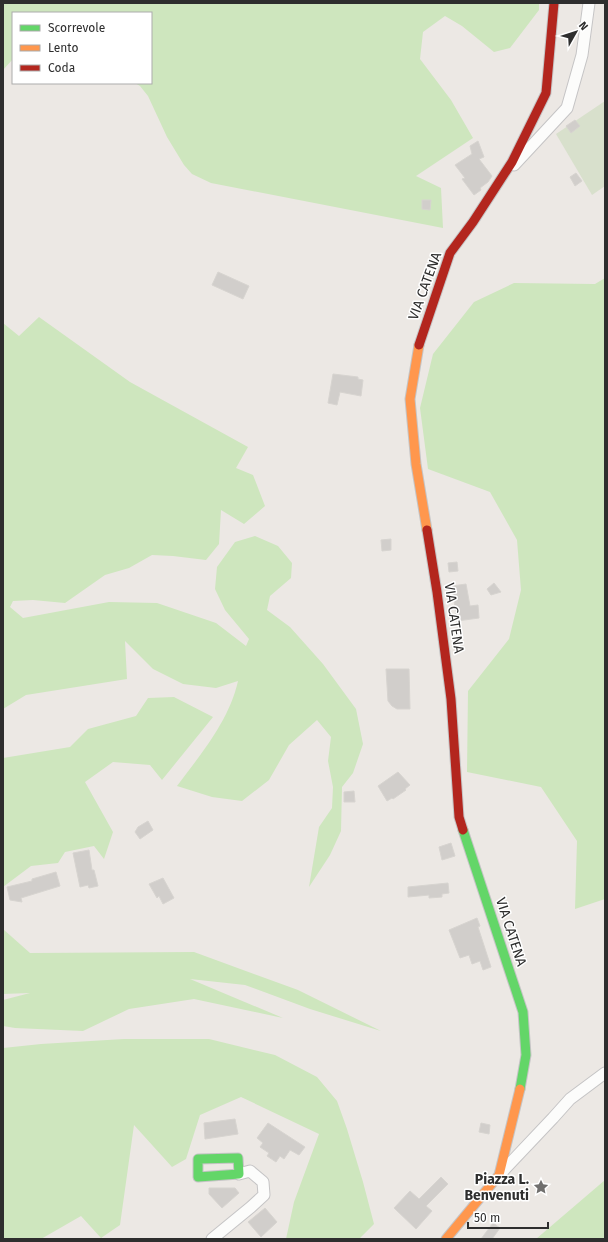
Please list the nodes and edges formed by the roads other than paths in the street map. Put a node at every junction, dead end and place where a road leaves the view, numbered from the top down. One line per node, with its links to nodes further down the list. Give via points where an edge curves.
1 (554, 3): 3 (street, VIA CATENA, via 546,93)
2 (589, 3): 3 (street, via 582,55 567,108)
3 (499, 183): 6 (street, VIA CATENA, via 450,253 418,348 410,399 416,464 451,699 459,817 523,1012 526,1055)
4 (605, 1073): 6 (street, via 570,1099)
5 (239, 1174): 5 (street, via 238,1158 198,1159 198,1177); 7 (street, via 250,1171 263,1182 264,1195)
6 (499, 1175): 8 (street, VIA CATENA)
7 (212, 1239)
8 (446, 1239)

